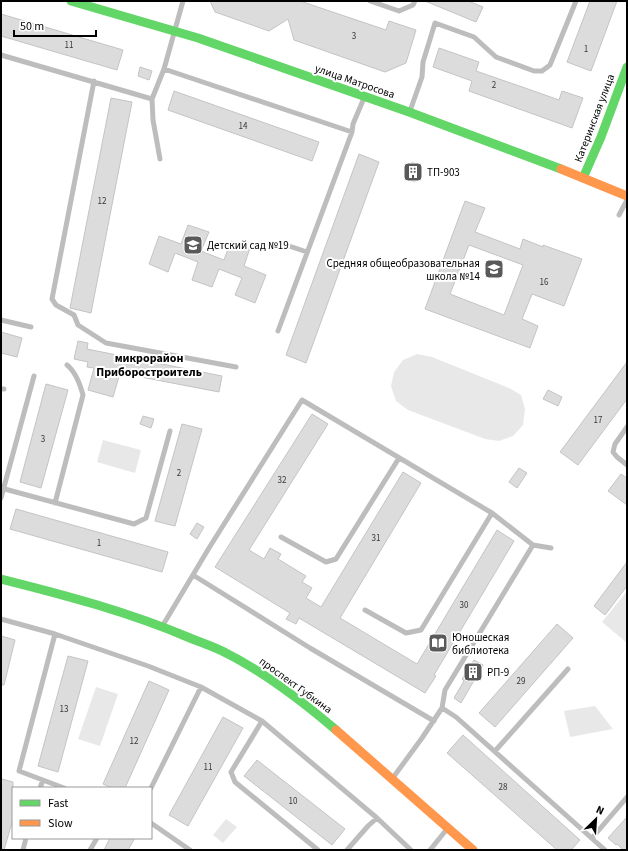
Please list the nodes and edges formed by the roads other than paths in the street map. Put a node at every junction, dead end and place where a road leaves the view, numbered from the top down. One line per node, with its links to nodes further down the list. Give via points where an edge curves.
1 (71, 1): 6 (main road, улица Матросова)
2 (183, 1): 6 (lane)
3 (370, 1): 4 (lane, via 399,11 413,5)
4 (415, 1)
5 (576, 1): 13 (lane, via 550,65 542,71 534,71 496,58 474,37 435,23 423,62 422,77)
6 (175, 31): 9 (lane); 11 (main road, улица Матросова)
7 (1, 55): 10 (lane)
8 (627, 67): 16 (main road, Катеринская улица)
9 (164, 69): 12 (lane); 14 (lane)
10 (94, 81): 12 (lane); 26 (lane, via 52,299 56,305 74,315 78,325 106,343)
11 (365, 97): 13 (main road, улица Матросова); 14 (lane)
12 (152, 98): 15 (lane)
13 (409, 112): 16 (main road, улица Матросова)
14 (352, 132): 21 (lane)
15 (160, 159)
16 (584, 178): 17 (main road, улица Матросова)
17 (627, 196)
18 (627, 200): 19 (lane)
19 (618, 215)
20 (289, 246): 21 (lane)
21 (308, 252): 24 (lane)
22 (1, 320): 23 (lane)
23 (31, 327)
24 (278, 331)
25 (67, 365): 34 (lane, via 72,368 83,395)
26 (236, 367)
27 (34, 376): 32 (lane)
28 (627, 428): 31 (lane, via 614,444 613,452)
29 (170, 431): 34 (lane, via 146,518 134,524)
30 (399, 458): 35 (lane); 36 (lane, via 336,559 326,562); 39 (lane, via 302,400)
31 (627, 465)
32 (2, 489): 33 (lane); 34 (lane)
33 (1, 498)
34 (55, 503)
35 (492, 513): 37 (lane); 41 (lane, via 421,630 406,634)
36 (281, 537)
37 (533, 544): 38 (lane); 47 (lane, via 445,690)
38 (551, 548)
39 (193, 575): 43 (lane); 49 (lane)
40 (1, 579): 43 (main road, проспект Губкина, via 109,608)
41 (365, 610)
42 (1, 619): 44 (lane)
43 (162, 626): 51 (main road, проспект Губкина, via 226,653 266,676 327,723)
44 (55, 634): 46 (lane); 52 (lane, via 19,772)
45 (568, 669): 50 (lane)
46 (201, 687): 48 (lane); 55 (lane)
47 (442, 708): 49 (lane); 50 (lane)
48 (262, 721): 57 (lane); 66 (lane, via 231,772 235,782)
49 (434, 721): 51 (lane)
50 (494, 751): 60 (lane)
51 (392, 779): 59 (main road, проспект Губкина)
52 (42, 780): 53 (lane); 54 (lane)
53 (40, 787)
54 (61, 787)
55 (151, 787)
56 (627, 797): 60 (lane)
57 (377, 818): 67 (lane); 68 (lane)
58 (152, 824): 65 (lane)
59 (448, 829): 69 (lane); 70 (main road, проспект Губкина)
60 (592, 838): 71 (lane)
61 (26, 839): 63 (lane)
62 (96, 839): 64 (lane)
63 (23, 850)
64 (90, 850)
65 (190, 850)
66 (318, 850)
67 (347, 850)
68 (411, 850)
69 (430, 850)
70 (473, 850)
71 (605, 850)

